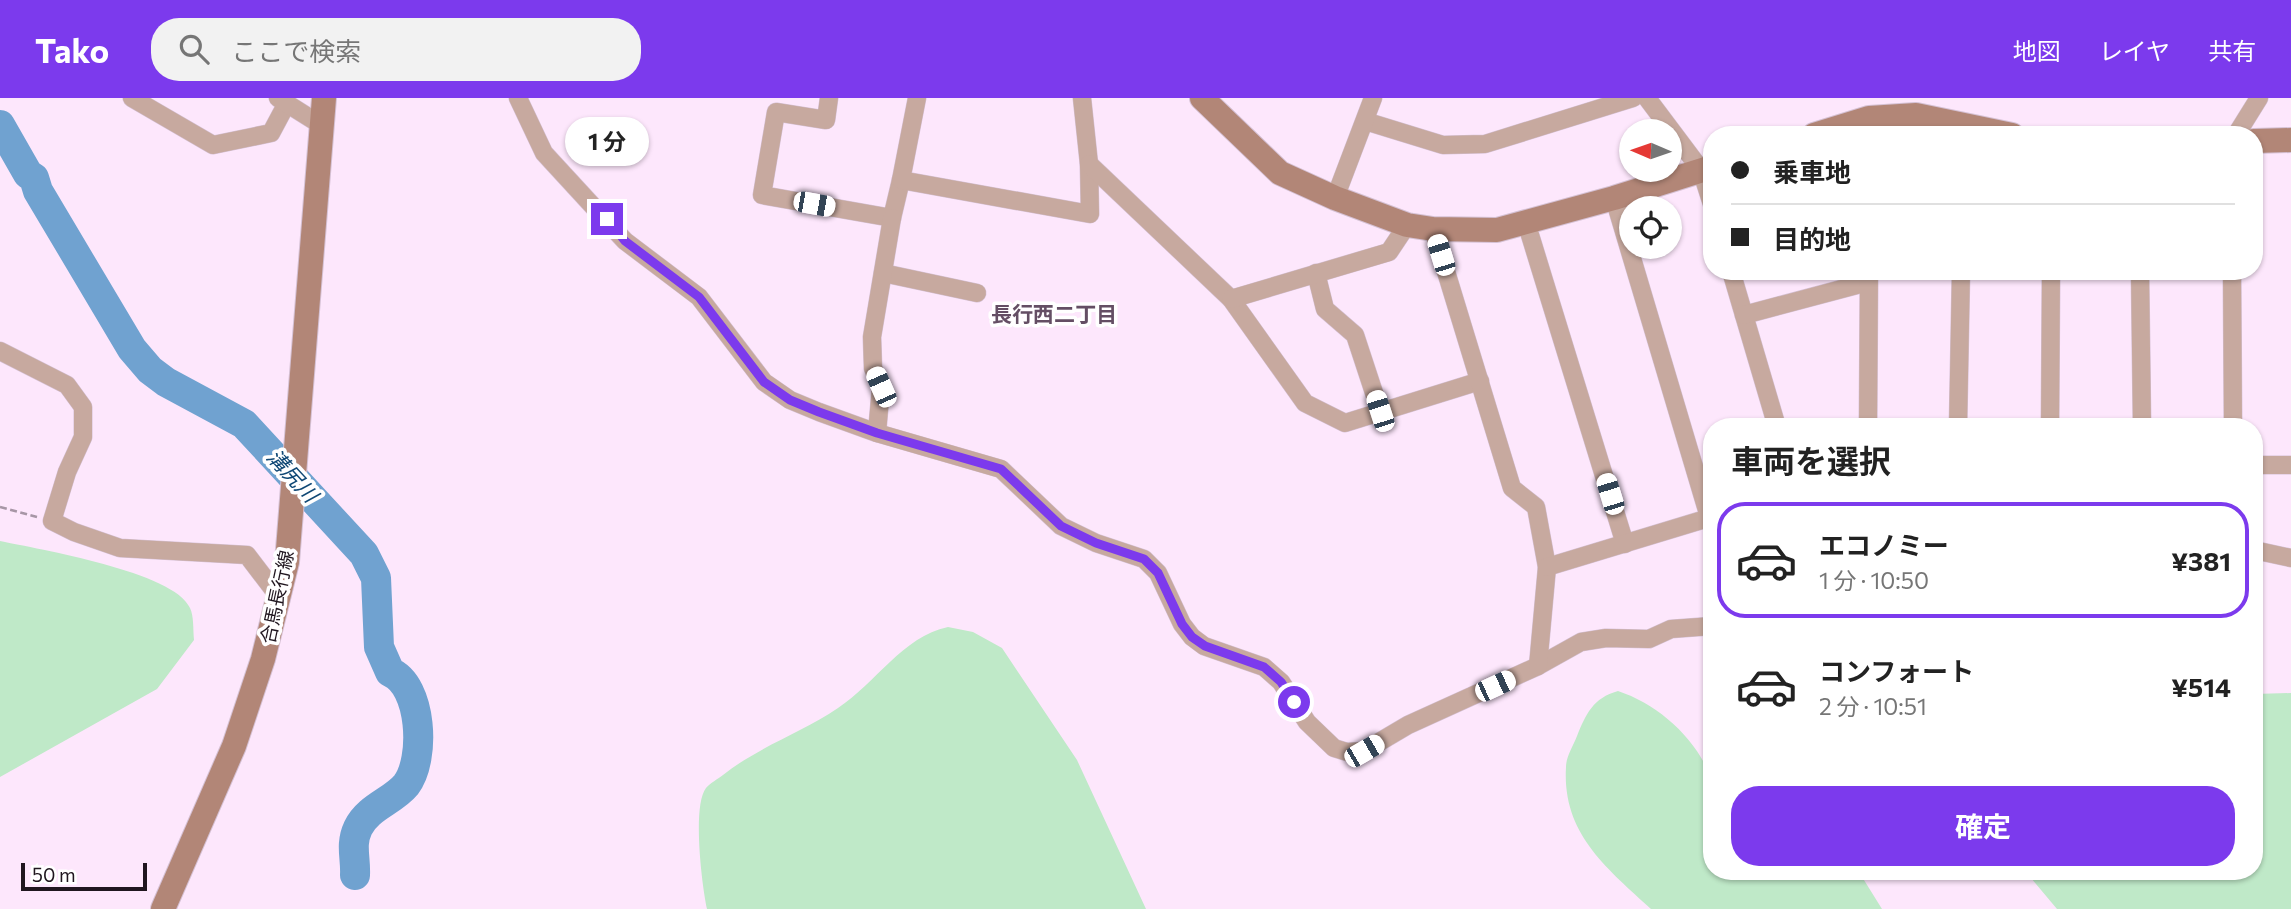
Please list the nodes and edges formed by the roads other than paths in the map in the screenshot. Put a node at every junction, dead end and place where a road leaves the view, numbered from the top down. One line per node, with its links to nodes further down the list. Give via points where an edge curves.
1 (132, 98): 12 (street, via 213,145 271,134)
2 (324, 98): 15 (street, 合馬長行線)
3 (518, 98): 52 (street, via 544,153 625,241 699,297 764,382 790,400)
4 (829, 98): 27 (street, via 826,120 776,112 762,195)
5 (917, 98): 24 (street)
6 (1082, 98): 21 (street)
7 (1202, 98): 25 (street, via 1280,173)
8 (1373, 98): 14 (street)
9 (1633, 98): 14 (street, via 1485,144 1443,145)
10 (1647, 98): 22 (street)
11 (2259, 98): 18 (street)
12 (283, 101): 15 (street)
13 (1866, 117): 16 (street); 17 (street, via 1916,115)
14 (1365, 121): 25 (street)
15 (321, 125): 61 (street, 合馬長行線, via 288,562)
16 (1840, 126)
17 (1954, 126)
18 (2242, 126)
19 (2291, 140): 20 (street)
20 (2263, 141)
21 (1089, 164): 24 (street, via 1090,214); 41 (street)
22 (1703, 164)
23 (1703, 169): 26 (street)
24 (901, 180): 27 (street)
25 (1335, 198): 29 (street)
26 (1614, 198): 28 (street); 55 (street)
27 (892, 218): 31 (street)
28 (1525, 222): 30 (street, via 1497,230); 57 (street)
29 (1407, 225): 30 (street); 32 (street, via 1389,252)
30 (1433, 229): 44 (street)
31 (883, 273): 40 (street); 52 (street, via 872,337 873,368 881,387)
32 (1316, 274): 41 (street); 45 (street, via 1325,309 1355,335)
33 (1734, 280): 42 (street)
34 (1858, 280): 42 (street)
35 (1868, 280): 47 (street)
36 (1961, 280): 48 (street)
37 (2051, 280): 49 (street)
38 (2140, 280): 50 (street)
39 (2232, 280): 51 (street)
40 (977, 293)
41 (1231, 299): 45 (street, via 1305,403 1345,423)
42 (1744, 315): 46 (street)
43 (0, 351): 61 (street, via 67,385 83,407 83,437 52,521 120,548 247,555)
44 (1480, 381): 45 (street); 60 (street, via 1512,488 1536,507)
45 (1380, 411)
46 (1774, 418)
47 (1868, 418)
48 (1958, 418)
49 (2050, 418)
50 (2142, 418)
51 (2233, 418)
52 (877, 433): 63 (street, via 1001,469 1061,526 1144,559 1158,573 1192,637 1264,667 1334,748 1364,751 1408,725)
53 (2263, 465): 54 (street)
54 (2291, 465)
55 (1703, 494)
56 (1703, 523): 57 (street)
57 (1625, 544): 60 (street)
58 (2263, 552): 59 (street)
59 (2291, 558)
60 (1547, 567): 63 (street)
61 (279, 597): 64 (street, 合馬長行線, via 234,746)
62 (1703, 627): 63 (street, via 1671,629 1649,639 1581,642)
63 (1538, 666)
64 (163, 909)

